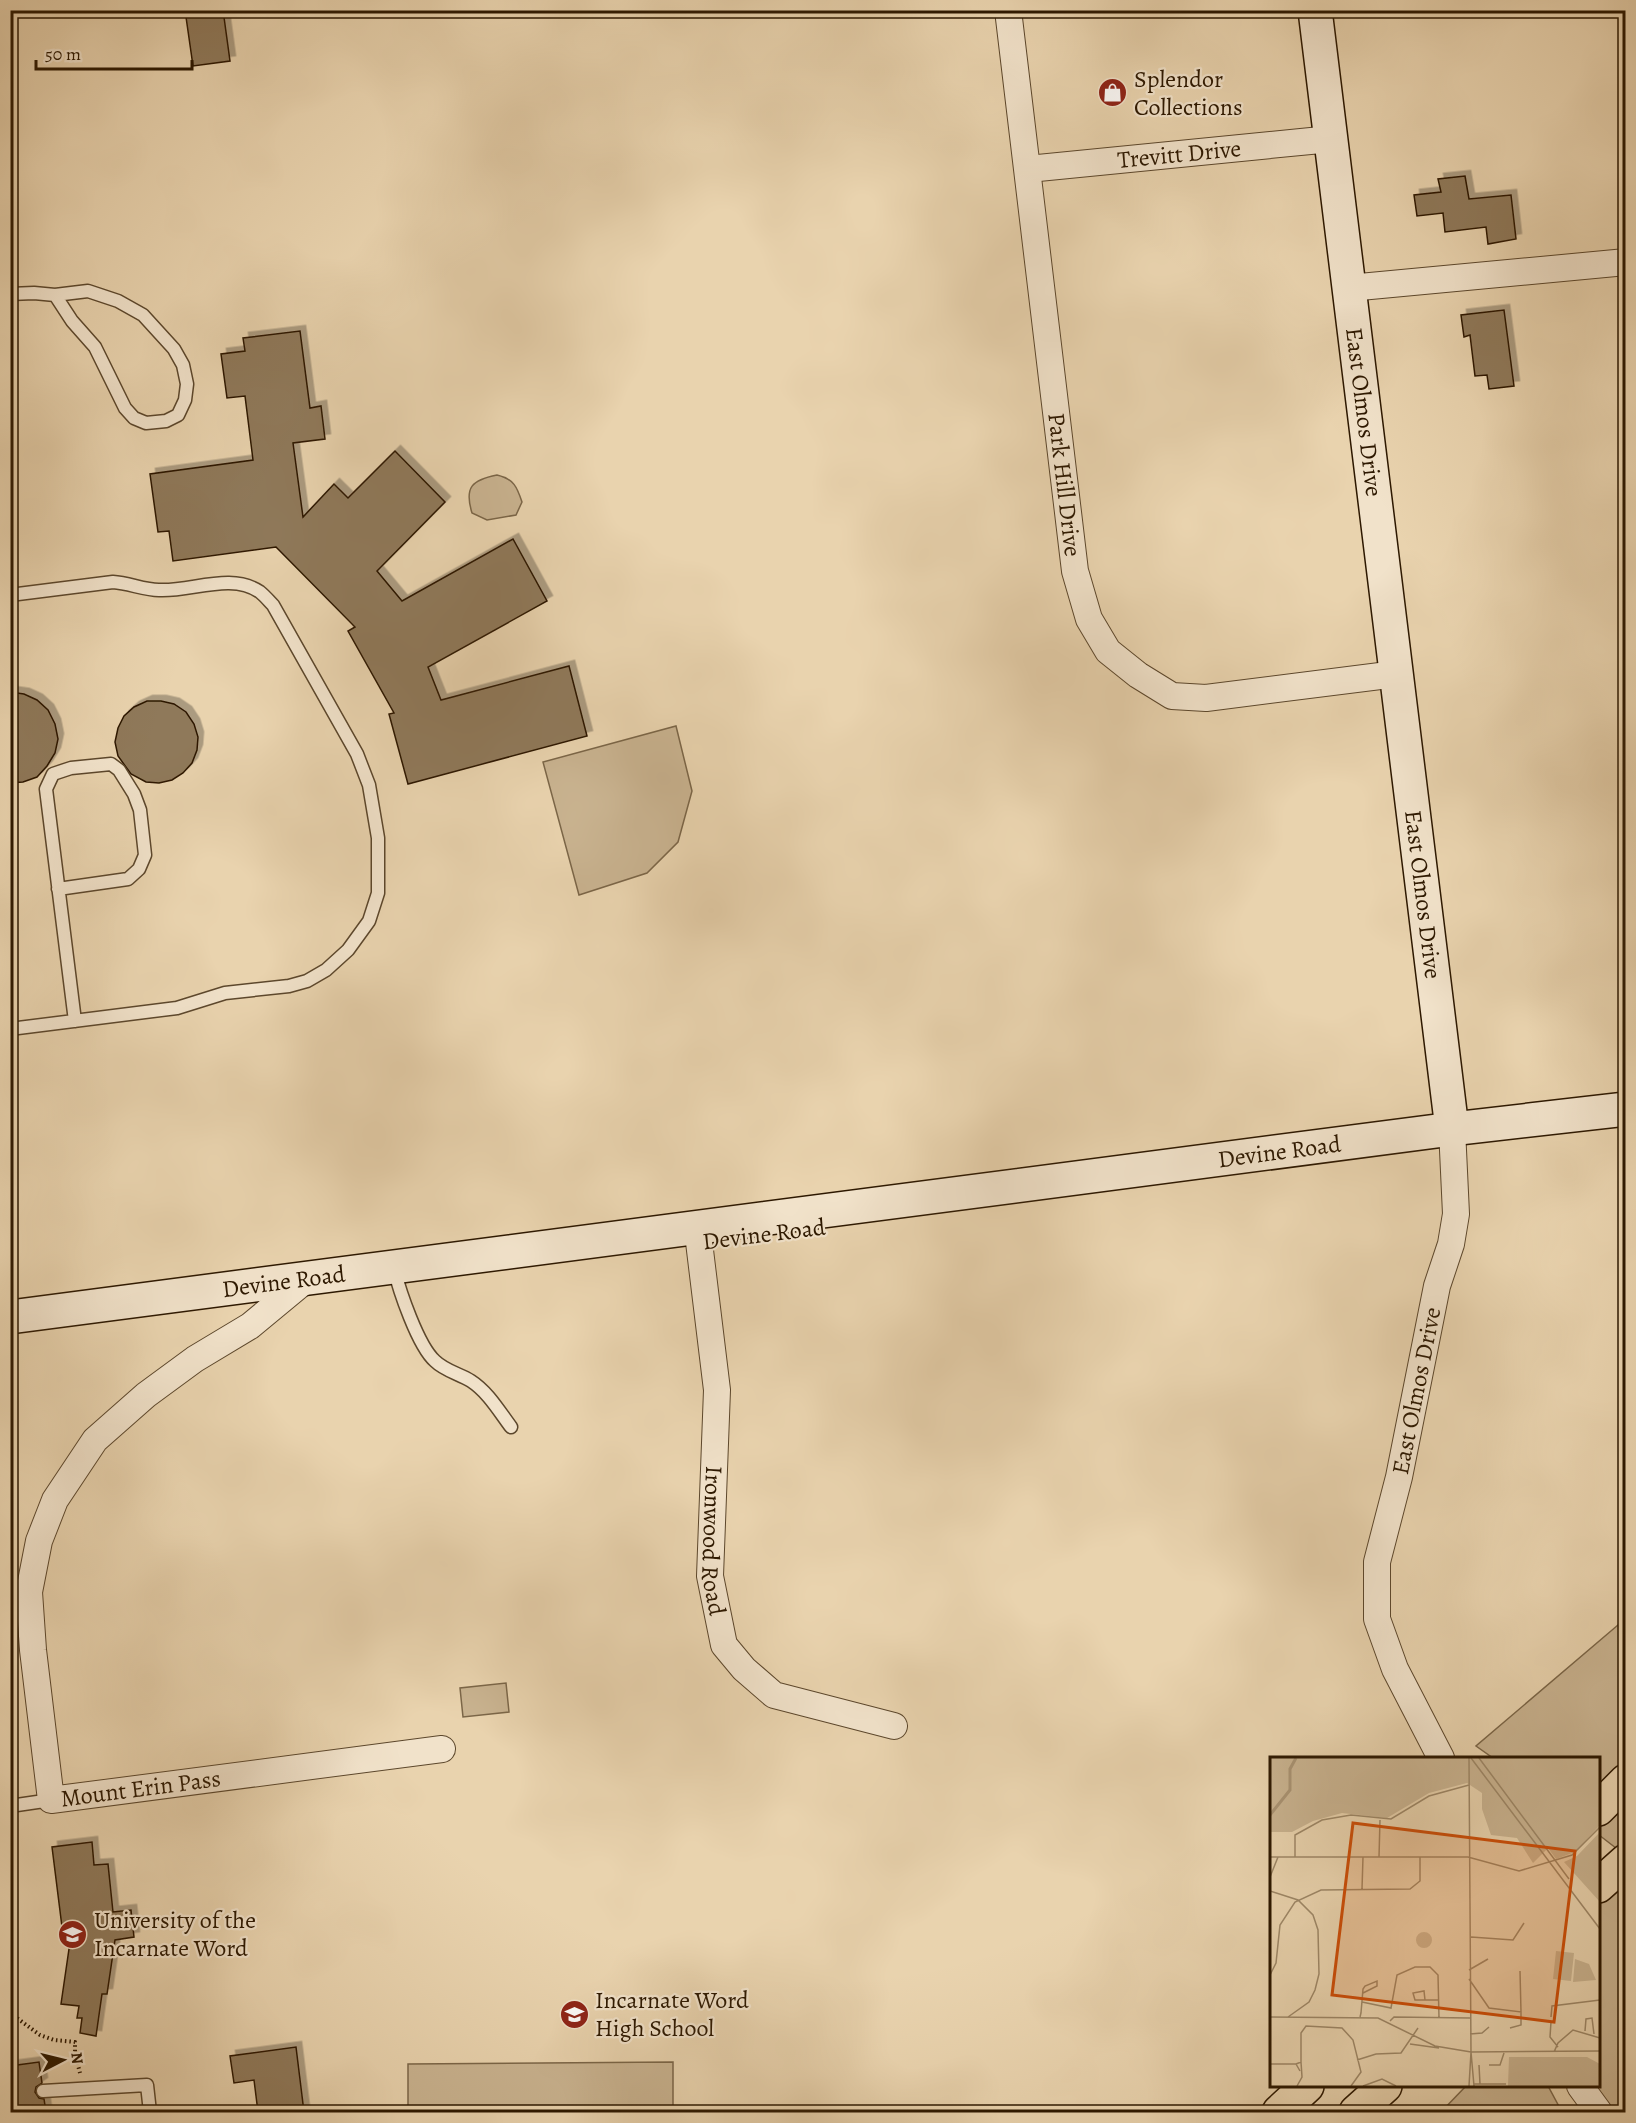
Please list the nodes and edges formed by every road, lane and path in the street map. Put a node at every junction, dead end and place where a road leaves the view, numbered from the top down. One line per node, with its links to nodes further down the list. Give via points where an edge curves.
1 (1008, 10): 4 (street, Park Hill Drive)
2 (1315, 10): 3 (street, East Olmos Drive)
3 (1330, 139): 4 (street, Trevitt Drive); 6 (street, East Olmos Drive)
4 (1028, 169): 10 (street, Park Hill Drive, via 1075,571 1089,619 1107,651 1172,696 1206,698)
5 (1626, 262): 6 (street)
6 (1348, 288): 10 (street, East Olmos Drive)
7 (10, 294): 8 (lane)
8 (55, 295): 8 (lane, via 95,347 125,408 134,418 146,423 178,415 187,384 183,365 143,315 88,291)
9 (10, 595): 12 (lane, via 114,582 157,590 230,583 260,592 273,606 357,754 369,785 378,838 378,893 369,921 348,950 326,970 289,986 225,993 177,1008)
10 (1396, 674): 15 (street, East Olmos Drive)
11 (58, 889): 11 (lane, via 46,789 53,774 111,764 119,770 140,810 145,855 139,869 128,879); 12 (lane)
12 (75, 1021): 13 (lane)
13 (10, 1029)
14 (1626, 1108): 15 (street, Devine Road)
15 (1452, 1129): 16 (street, Devine Road); 25 (street, East Olmos Drive, via 1455,1224 1437,1286 1399,1478 1377,1562 1377,1619 1395,1669)
16 (932, 1197): 17 (street, Devine Road, via 887,1219); 18 (street, Devine Road)
17 (699, 1242): 18 (street, Devine Road, via 593,1256); 23 (street, Ironwood Road, via 717,1389 710,1576 724,1645 774,1695)
18 (556, 1246): 19 (street, Devine Road)
19 (394, 1267): 20 (street, Devine Road); 22 (lane, via 428,1353 444,1369 473,1382)
20 (308, 1278): 21 (street, Devine Road); 27 (street, Mount Erin Pass, via 250,1326 146,1395 95,1440 55,1500 39,1541 29,1592)
21 (10, 1317)
22 (511, 1427)
23 (894, 1726)
24 (442, 1749): 27 (street, Mount Erin Pass)
25 (1440, 1757)
26 (1626, 1781): 29 (highway)
27 (51, 1800): 28 (lane)
28 (10, 1806)
29 (1600, 1808)
30 (1626, 1861): 31 (highway)
31 (1600, 1885)
32 (10, 2013): 36 (path, via 40,2035 75,2042)
33 (1305, 2087): 39 (highway)
34 (1383, 2087): 40 (highway)
35 (1581, 2087): 41 (street)
36 (83, 2088): 37 (lane); 38 (lane, via 147,2085)
37 (43, 2091)
38 (150, 2112)
39 (1279, 2112)
40 (1356, 2112)
41 (1599, 2112)

